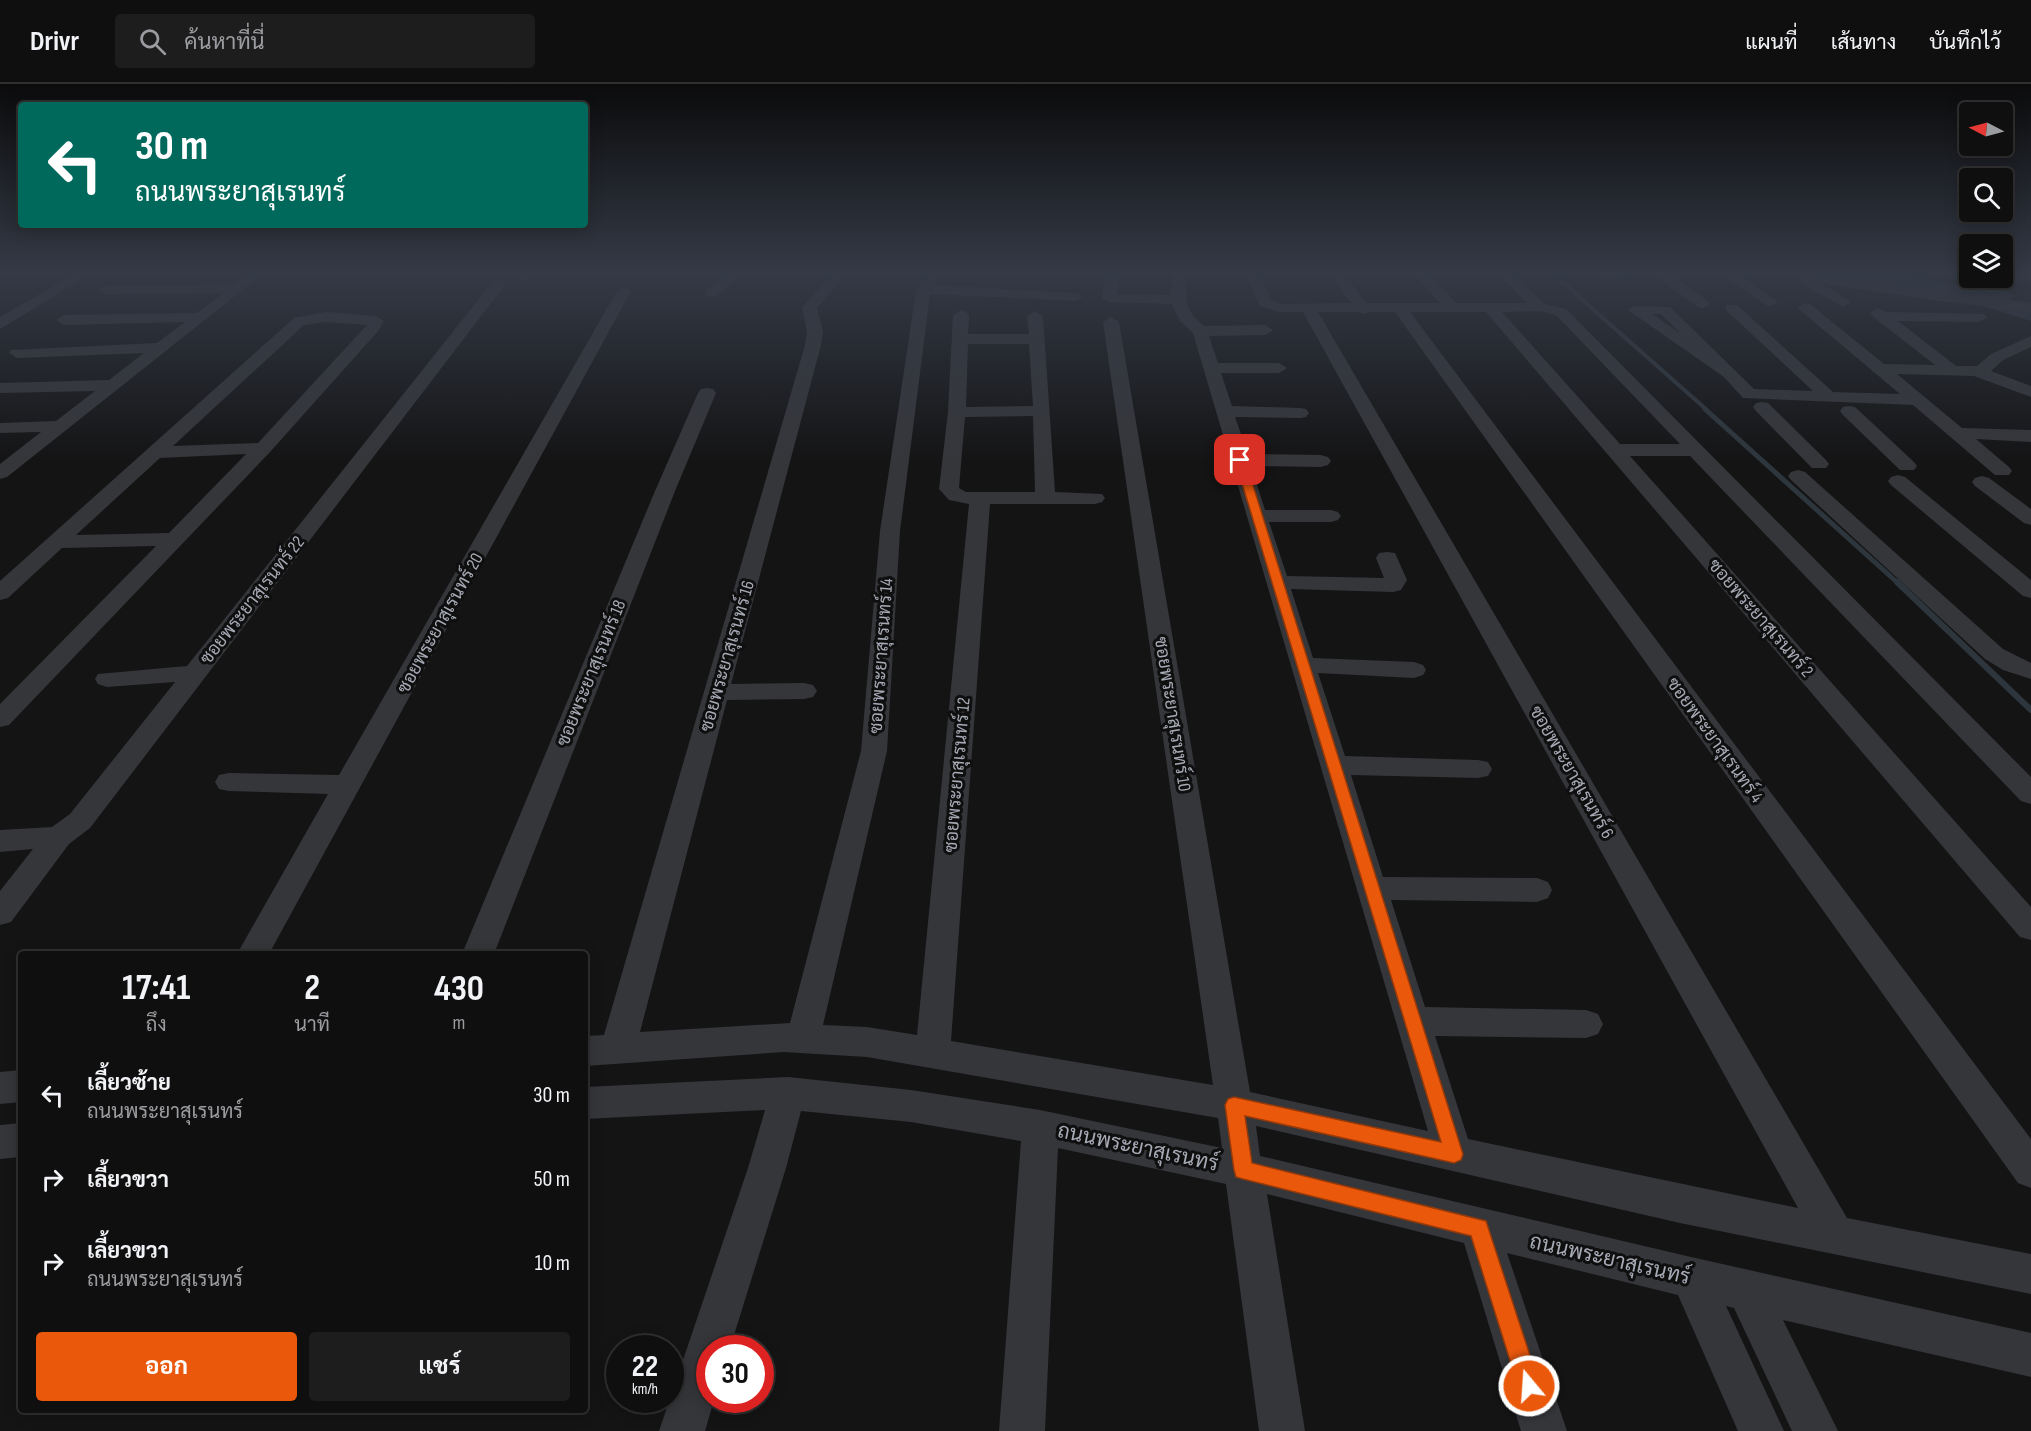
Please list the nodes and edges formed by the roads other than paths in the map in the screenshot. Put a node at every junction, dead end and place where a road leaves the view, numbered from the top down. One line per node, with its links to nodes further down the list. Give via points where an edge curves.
1 (176, 336): 24 (street)
2 (283, 336): 51 (street)
3 (366, 336): 48 (street)
4 (458, 336): 72 (street, ซอยพระยาสุเรนทร์ 22)
5 (593, 336): 80 (street, ซอยพระยาสุเรนทร์ 20)
6 (814, 336): 75 (street, ซอยพระยาสุเรนทร์ 16)
7 (920, 336): 92 (street, ซอยพระยาสุเรนทร์ 14, via 890,531 874,751)
8 (960, 336): 21 (street)
9 (1037, 336): 22 (street)
10 (1113, 336): 99 (street, ซอยพระยาสุเรนทร์ 10)
11 (1202, 336): 26 (street)
12 (1325, 336): 107 (street, ซอยพระยาสุเรนทร์ 6)
13 (1420, 336): 105 (street, ซอยพระยาสุเรนทร์ 4)
14 (1515, 336): 49 (street, ซอยพระยาสุเรนทร์ 2)
15 (1584, 336): 50 (street)
16 (1675, 336): 31 (street)
17 (1691, 336): 31 (street)
18 (1762, 336): 36 (street)
19 (1840, 336): 28 (street)
20 (1907, 336): 29 (street)
21 (960, 339): 22 (street); 41 (street)
22 (1037, 339): 38 (street)
23 (2031, 341): 30 (street)
24 (161, 348): 25 (street); 32 (street)
25 (17, 352)
26 (1212, 368): 27 (street); 39 (street)
27 (1279, 368)
28 (1880, 369): 29 (street); 37 (street)
29 (1953, 371): 30 (street)
30 (1976, 371): 34 (street)
31 (1728, 372): 36 (street, via 1749,394)
32 (113, 385): 33 (street); 44 (street)
33 (0, 388)
34 (2031, 392)
35 (707, 393): 89 (street, ซอยพระยาสุเรนทร์ 18)
36 (1830, 398): 37 (street)
37 (1918, 400): 43 (street)
38 (1042, 411): 41 (street); 58 (street)
39 (1225, 411): 42 (street); 52 (street)
40 (1849, 411): 43 (street); 67 (street, via 1902,473); 71 (street, via 1762,407 1809,470 1995,654 2012,666)
41 (957, 412): 57 (street, via 949,489 956,496)
42 (1300, 412)
43 (1934, 414): 46 (street)
44 (59, 426): 45 (street); 55 (street)
45 (0, 428)
46 (1957, 434): 47 (street); 54 (street)
47 (2031, 436)
48 (263, 448): 51 (street); 63 (street)
49 (1614, 450): 50 (street); 87 (street, ซอยพระยาสุเรนทร์ 2)
50 (1695, 450): 81 (street)
51 (157, 452): 64 (street)
52 (1240, 460): 53 (street); 60 (street)
53 (1321, 461)
54 (2002, 471)
55 (0, 473)
56 (1982, 482): 62 (street)
57 (980, 498): 58 (street); 94 (street, ซอยพระยาสุเรนทร์ 12)
58 (1045, 498): 59 (street)
59 (1095, 498)
60 (1257, 516): 61 (street); 66 (street)
61 (1332, 516)
62 (2031, 519)
63 (175, 539): 64 (street); 76 (street)
64 (57, 542): 68 (street)
65 (1387, 558): 66 (street, via 1396,580 1393,585)
66 (1278, 582): 69 (street)
67 (2031, 591)
68 (0, 593)
69 (1304, 665): 70 (street); 77 (street)
70 (1414, 670)
71 (2031, 671)
72 (195, 673): 73 (street); 82 (street, ซอยพระยาสุเรนทร์ 22, via 80,821)
73 (107, 679)
74 (804, 691): 75 (street)
75 (717, 692): 93 (street, ซอยพระยาสุเรนทร์ 16)
76 (0, 719)
77 (1334, 765): 78 (street); 84 (street)
78 (1478, 769)
79 (229, 782): 80 (street)
80 (349, 785): 88 (street, ซอยพระยาสุเรนทร์ 20)
81 (2031, 794)
82 (59, 837): 83 (street); 86 (street, ซอยพระยาสุเรนทร์ 22)
83 (0, 841)
84 (1373, 888): 85 (street); 90 (street)
85 (1537, 890)
86 (0, 913)
87 (2031, 928)
88 (256, 951)
89 (479, 951)
90 (1414, 1022): 91 (street); 103 (street)
91 (1586, 1024)
92 (803, 1038): 93 (street); 94 (street, via 867,1042)
93 (602, 1050)
94 (933, 1053): 99 (street)
95 (18, 1086): 96 (street)
96 (0, 1088)
97 (788, 1093): 98 (street, ถนนพระยาสุเรนทร์); 100 (street, ถนนพระยาสุเรนทร์, via 911,1106); 112 (street)
98 (588, 1103)
99 (1234, 1105): 103 (street); 104 (street, ซอยพระยาสุเรนทร์ 10)
100 (1040, 1127): 104 (street, ถนนพระยาสุเรนทร์); 113 (street)
101 (18, 1140): 102 (street)
102 (0, 1142)
103 (1454, 1154): 107 (street)
104 (1243, 1170): 106 (street, ถนนพระยาสุเรนทร์); 114 (street, ซอยพระยาสุเรนทร์ 10)
105 (2031, 1170)
106 (1479, 1228): 109 (street, ถนนพระยาสุเรนทร์); 115 (street)
107 (1834, 1234): 108 (street)
108 (2031, 1274)
109 (1691, 1278): 110 (street, ถนนพระยาสุเรนทร์); 116 (street)
110 (1747, 1291): 111 (street, ถนนพระยาสุเรนทร์); 117 (street)
111 (2031, 1355)
112 (682, 1431)
113 (1022, 1431)
114 (1282, 1431)
115 (1544, 1431)
116 (1761, 1431)
117 (1815, 1431)

